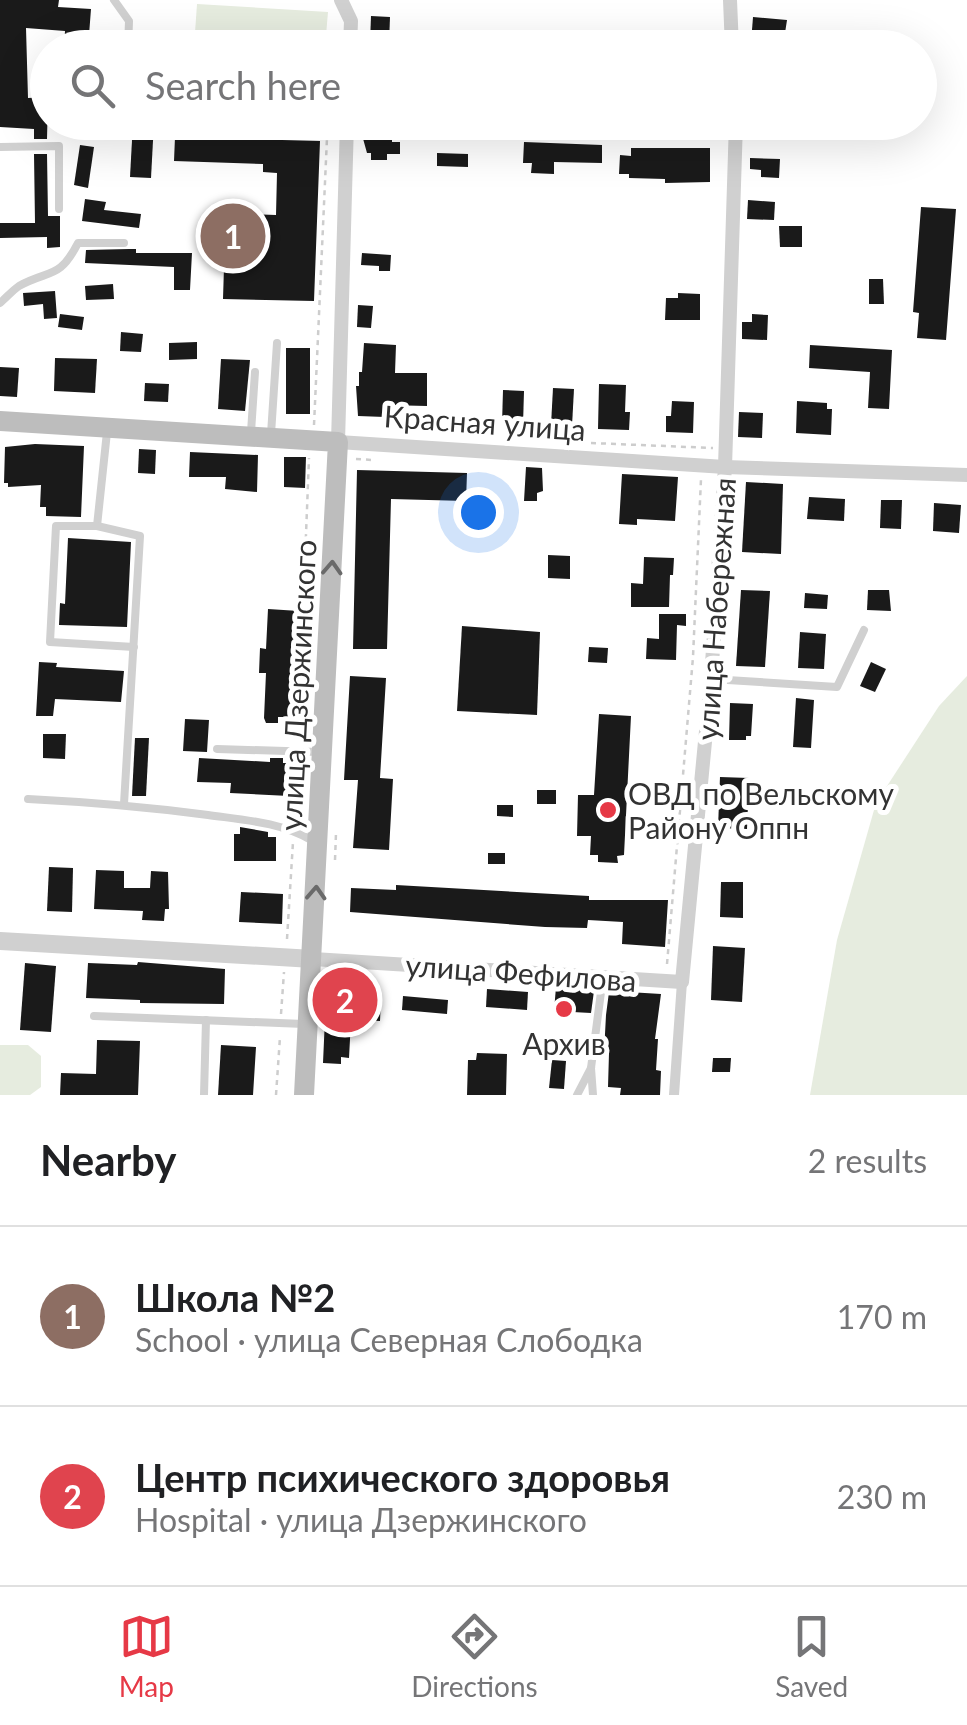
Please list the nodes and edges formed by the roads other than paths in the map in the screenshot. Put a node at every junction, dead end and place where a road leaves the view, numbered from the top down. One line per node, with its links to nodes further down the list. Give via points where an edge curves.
1 (114, 0): 4 (lane)
2 (341, 0): 5 (street)
3 (730, 0): 6 (street)
4 (129, 30)
5 (351, 30)
6 (731, 30)
7 (346, 140): 18 (street, улица Дзержинского)
8 (736, 140): 19 (street, улица Набережная)
9 (0, 147): 10 (lane, via 59,146)
10 (59, 209)
11 (124, 244): 12 (lane, via 78,243 49,277 20,286)
12 (0, 303)
13 (277, 343): 17 (lane)
14 (255, 372): 17 (lane)
15 (0, 421): 16 (main road, Красная улица)
16 (108, 428): 17 (main road, Красная улица); 21 (lane)
17 (261, 437): 18 (main road, Красная улица)
18 (338, 451): 19 (street, Красная улица); 26 (main road, улица Дзержинского, one-way to 18)
19 (725, 467): 20 (street, Красная улица); 24 (street, улица Набережная)
20 (967, 476)
21 (97, 526): 23 (lane, via 140,536); 23 (lane, via 56,526 50,642)
22 (864, 630): 24 (lane, via 837,688)
23 (134, 647): 28 (lane)
24 (711, 679): 33 (street, улица Набережная)
25 (217, 749): 26 (lane)
26 (323, 752): 29 (main road, улица Дзержинского)
27 (28, 799): 28 (lane)
28 (124, 804): 29 (lane, via 294,830)
29 (319, 844): 31 (main road, улица Дзержинского, one-way to 29)
30 (0, 941): 31 (street, улица Фефилова)
31 (313, 960): 32 (street, улица Фефилова); 36 (main road, улица Дзержинского)
32 (602, 977): 33 (street, улица Фефилова); 37 (lane)
33 (674, 982): 42 (street, улица Набережная)
34 (94, 1016): 35 (lane)
35 (206, 1020): 36 (lane); 38 (lane)
36 (308, 1024): 39 (main road, улица Дзержинского)
37 (591, 1068): 40 (lane); 41 (lane)
38 (204, 1095)
39 (304, 1095)
40 (577, 1095)
41 (593, 1095)
42 (674, 1095)

